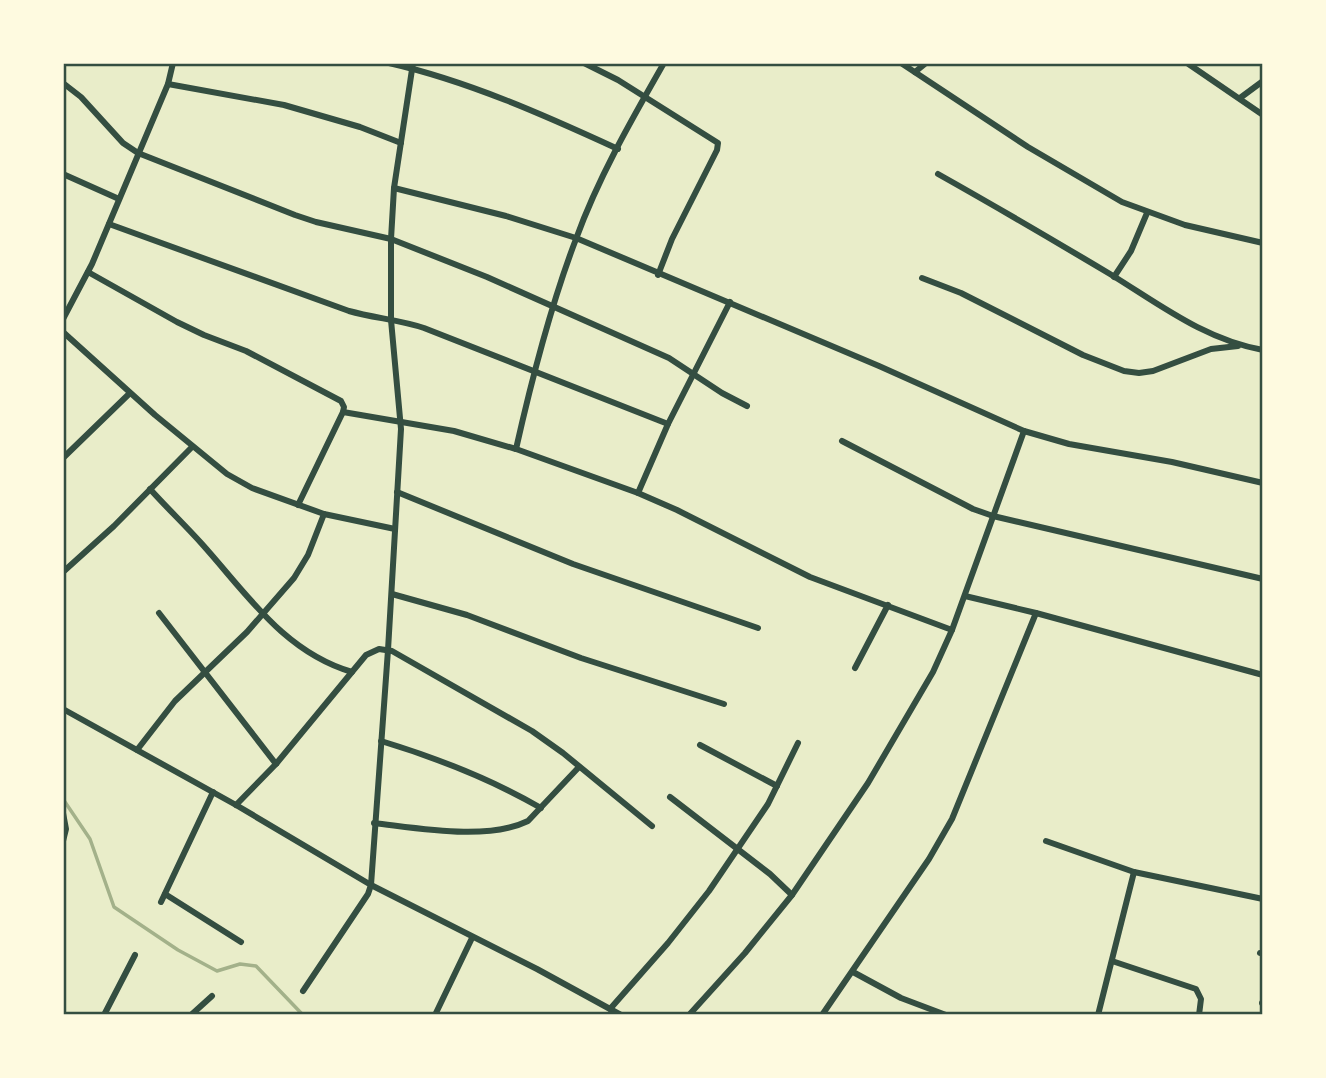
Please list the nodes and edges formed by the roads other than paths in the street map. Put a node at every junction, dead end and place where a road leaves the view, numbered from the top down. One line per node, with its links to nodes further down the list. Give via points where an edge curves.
1 (173, 63): 12 (street)
2 (389, 63): 8 (street)
3 (584, 63): 13 (street)
4 (664, 63): 13 (street)
5 (901, 63): 9 (street)
6 (926, 63): 9 (street)
7 (1187, 63): 14 (street)
8 (413, 66): 16 (street); 17 (street)
9 (915, 72): 23 (street, via 1084,181)
10 (1263, 80): 14 (street)
11 (63, 83): 18 (street)
12 (168, 84): 16 (street, via 284,105); 18 (street)
13 (646, 97): 17 (street); 29 (street, via 718,144)
14 (1240, 98): 15 (street)
15 (1263, 115)
16 (401, 143): 21 (street)
17 (618, 149): 26 (street)
18 (138, 153): 22 (street); 25 (street, via 316,222)
19 (63, 174): 22 (street)
20 (937, 174): 30 (street)
21 (394, 188): 25 (street); 26 (street, via 494,212)
22 (119, 199): 24 (street)
23 (1147, 213): 27 (street); 30 (street)
24 (109, 224): 28 (street); 35 (street, via 338,307)
25 (391, 239): 33 (street, via 487,276); 35 (street)
26 (576, 239): 29 (street); 33 (street)
27 (1263, 243)
28 (88, 272): 34 (street); 43 (street, via 177,322 331,395 343,404)
29 (658, 275): 32 (street)
30 (1114, 277): 37 (street, via 1191,325)
31 (922, 278): 37 (street, via 1124,370 1153,371 1211,349)
32 (730, 302): 40 (street); 46 (street)
33 (554, 309): 39 (street); 40 (street)
34 (63, 319)
35 (391, 320): 39 (street, via 424,328); 44 (street)
36 (63, 332): 41 (street)
37 (1239, 346): 38 (street)
38 (1263, 350)
39 (534, 371): 45 (street); 49 (street)
40 (694, 373): 42 (street); 45 (street)
41 (130, 393): 48 (street); 50 (street)
42 (747, 406)
43 (343, 412): 44 (street); 55 (street)
44 (400, 422): 49 (street); 53 (street)
45 (668, 424): 54 (street)
46 (1024, 432): 51 (street); 57 (street)
47 (842, 441): 57 (street)
48 (192, 447): 52 (street); 55 (street, via 252,488)
49 (516, 449): 54 (street)
50 (63, 458)
51 (1263, 483)
52 (150, 489): 59 (street); 66 (street)
53 (397, 492): 58 (street); 67 (street, via 573,564)
54 (638, 493): 63 (street, via 810,577)
55 (298, 505): 56 (street)
56 (324, 514): 58 (street); 66 (street, via 294,579)
57 (993, 516): 60 (street); 62 (street)
58 (395, 528): 61 (street)
59 (63, 572)
60 (1263, 579)
61 (392, 594): 69 (street); 74 (street, via 467,615)
62 (965, 596): 65 (street); 68 (street)
63 (888, 605): 68 (street); 70 (street)
64 (159, 613): 71 (street)
65 (1035, 613): 73 (street); 103 (street, via 952,819)
66 (262, 615): 71 (street); 72 (street, via 291,641)
67 (758, 628)
68 (952, 630): 96 (street, via 933,672 868,783)
69 (388, 650): 72 (street, via 372,651); 76 (street); 81 (street, via 503,713)
70 (855, 668)
71 (206, 671): 79 (street, via 175,701); 80 (street)
72 (352, 672): 80 (street)
73 (1263, 675)
74 (724, 704)
75 (63, 709): 79 (street)
76 (381, 741): 86 (street, via 455,766); 88 (street)
77 (798, 743): 82 (street)
78 (700, 745): 82 (street)
79 (137, 750): 83 (street)
80 (276, 764): 85 (street)
81 (579, 767): 86 (street); 89 (street)
82 (777, 786): 92 (street)
83 (212, 792): 85 (street); 95 (street)
84 (670, 797): 92 (street)
85 (236, 805): 94 (street)
86 (541, 808): 88 (street, via 528,821 508,828 475,831)
87 (63, 814): 90 (street)
88 (374, 823): 94 (street)
89 (652, 826)
90 (63, 841)
91 (1045, 841): 93 (street)
92 (737, 848): 96 (street); 106 (street, via 668,943)
93 (1134, 872): 97 (street); 102 (street)
94 (371, 885): 99 (street); 104 (street)
95 (165, 894): 98 (street); 100 (street)
96 (792, 895): 111 (street)
97 (1263, 899)
98 (161, 902)
99 (472, 937): 106 (street); 109 (street)
100 (241, 942)
101 (135, 955): 107 (street)
102 (1112, 961): 114 (street); 115 (street, via 1196,989 1201,999)
103 (853, 972): 112 (street); 113 (street)
104 (303, 991)
105 (212, 996): 108 (street)
106 (610, 1009): 110 (street)
107 (104, 1015)
108 (191, 1015)
109 (435, 1015)
110 (621, 1015)
111 (689, 1015)
112 (822, 1015)
113 (946, 1015)
114 (1098, 1015)
115 (1199, 1015)

